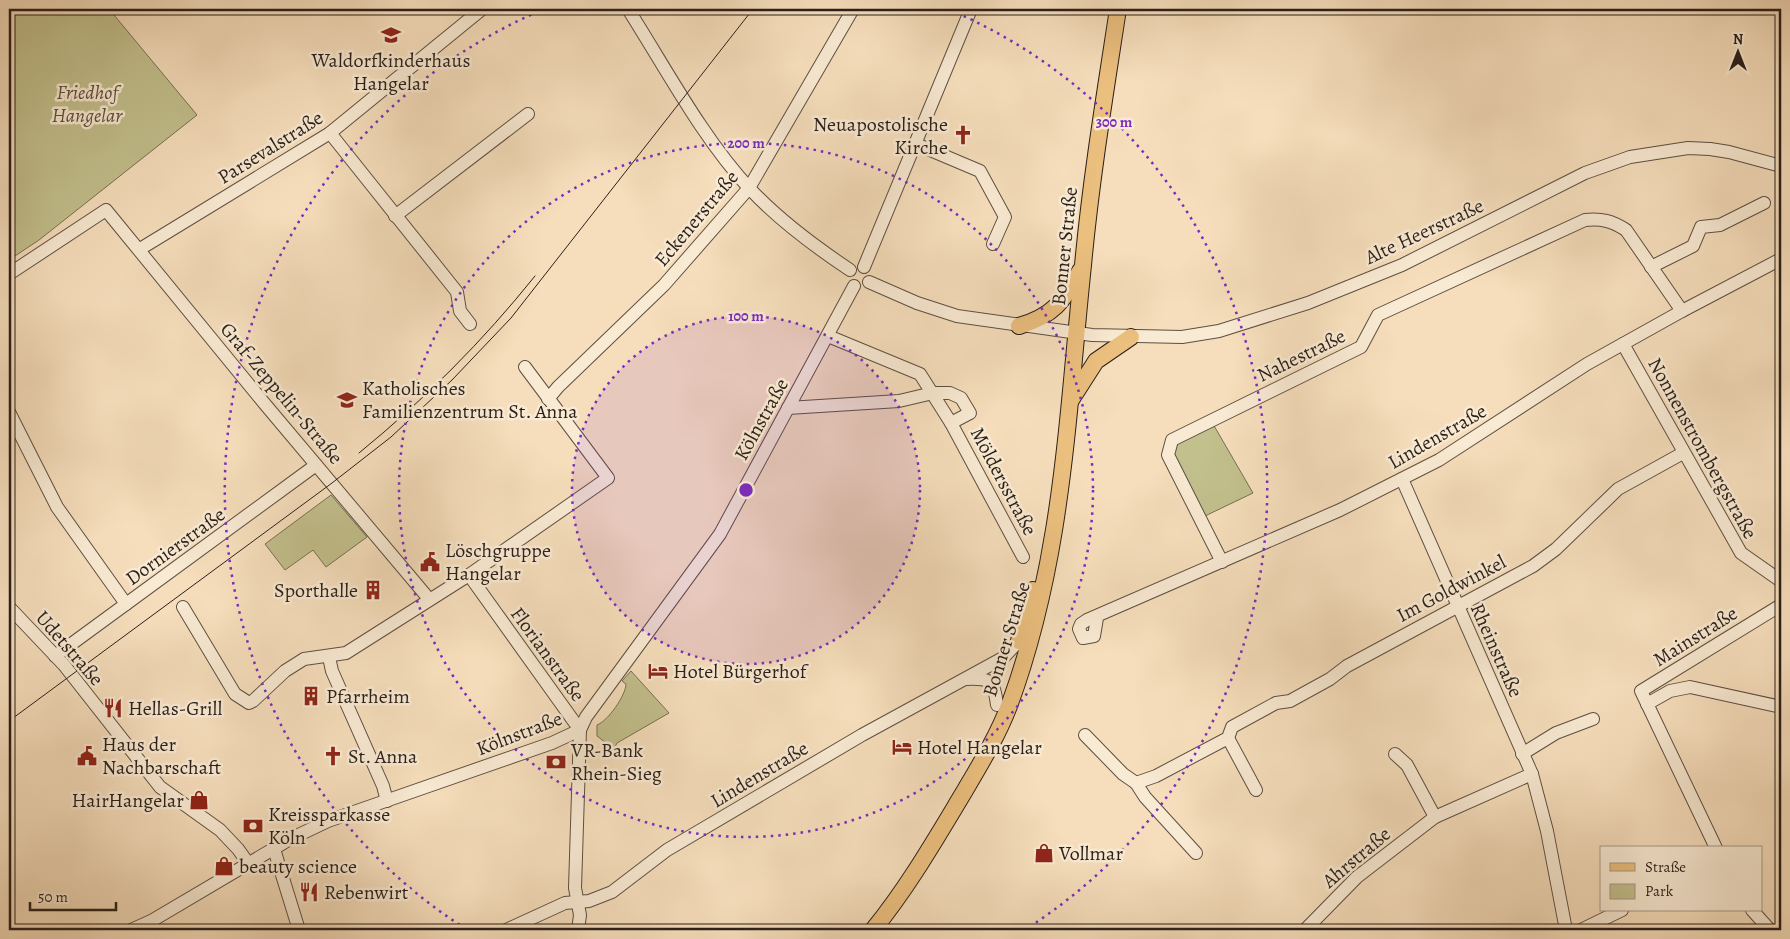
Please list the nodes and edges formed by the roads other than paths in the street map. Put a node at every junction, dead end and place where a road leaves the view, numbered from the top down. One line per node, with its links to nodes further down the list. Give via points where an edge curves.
1 (482, 9): 7 (street, Parsevalstraße)
2 (628, 9): 10 (street, via 708,134)
3 (853, 9): 10 (street, Eckenerstraße)
4 (971, 9): 8 (street)
5 (1118, 9): 17 (main road, Bonner Straße, via 1094,159)
6 (528, 114): 12 (street)
7 (330, 133): 12 (street); 14 (street, Parsevalstraße)
8 (916, 144): 13 (street, via 980,171 1005,217); 16 (street)
9 (1781, 166): 28 (street, Alte Heerstraße, via 1710,149 1688,148 1630,157 1585,173 1402,265 1308,303 1219,331 1182,337)
10 (749, 188): 19 (street, via 799,235); 32 (street, Eckenerstraße, via 664,285)
11 (1764, 203): 18 (street, via 1720,225 1701,227 1693,246)
12 (395, 216): 24 (street, via 457,292 460,310)
13 (993, 244)
14 (140, 250): 20 (street, Graf-Zeppelin-Straße, via 106,210); 38 (street, Graf-Zeppelin-Straße)
15 (1781, 260): 23 (street, Lindenstraße)
16 (864, 267): 19 (street, via 856,266); 21 (street, via 870,275)
17 (1082, 267): 25 (main road, via 1057,307 1040,319); 26 (main road, Bonner Straße)
18 (1651, 267): 23 (street, Nahestraße); 42 (street, Nahestraße, via 1626,230 1613,222 1585,220 1378,315 1360,347 1172,440 1168,455)
19 (850, 270): 22 (street, via 848,277)
20 (9, 274)
21 (869, 282): 22 (street, via 861,287); 25 (street, via 916,303 957,316)
22 (854, 286): 27 (street, Kölnstraße)
23 (1682, 311): 29 (street, Lindenstraße)
24 (470, 324)
25 (1019, 326): 26 (street)
26 (1077, 333): 28 (street, Alte Heerstraße); 33 (main road, Bonner Straße)
27 (828, 336): 31 (street, via 920,374); 34 (street, Kölnstraße)
28 (1131, 337): 33 (main road, via 1096,361)
29 (1623, 344): 37 (street, Nonnenstrombergstraße); 39 (street, Lindenstraße, via 1439,460)
30 (524, 367): 32 (street)
31 (933, 393): 34 (street, Möldersstraße, via 899,401); 36 (street, Möldersstraße); 36 (street, Möldersstraße, via 950,393 961,398 970,413)
32 (548, 399): 43 (street, via 608,478)
33 (1070, 402): 40 (main road, Bonner Straße)
34 (788, 408): 60 (street, Kölnstraße, via 720,534 586,717)
35 (9, 412): 46 (street, via 57,507)
36 (951, 423): 41 (street, Möldersstraße)
37 (1683, 452): 44 (street, Nonnenstrombergstraße, via 1741,553); 48 (street, Im Goldwinkel, via 1618,489 1556,549 1533,566)
38 (316, 465): 45 (street, Graf-Zeppelin-Straße); 46 (street, Dornierstraße)
39 (1402, 479): 42 (street, Lindenstraße); 48 (street, Rheinstraße)
40 (1061, 489): 52 (main road, Bonner Straße); 68 (main road, Bonner Straße, via 1047,578 1024,663 990,750)
41 (1023, 558)
42 (1222, 562): 51 (street, Lindenstraße)
43 (469, 575): 45 (street); 60 (street, Florianstraße)
44 (1781, 581)
45 (430, 599): 54 (street, via 346,653)
46 (126, 604): 53 (street, Dornierstraße)
47 (1781, 605): 56 (street, Mainstraße, via 1641,691)
48 (1457, 606): 62 (street, Im Goldwinkel, via 1290,701 1276,702 1232,727); 64 (street, Rheinstraße)
49 (9, 607): 53 (street, Udetstraße)
50 (183, 607): 54 (street, via 235,694 244,701 253,701 276,678 304,660)
51 (1097, 618)
52 (1019, 641): 55 (street, Lindenstraße, via 1002,658); 57 (main road, Bonner Straße)
53 (55, 656): 74 (street, Udetstraße, via 160,786 220,830)
54 (329, 656): 69 (street, via 332,671)
55 (962, 680): 57 (street, via 990,682 995,688); 75 (street, Lindenstraße, via 666,850 612,892 589,901)
56 (1647, 704): 58 (street, Mainstraße, via 1670,691 1690,687); 71 (street)
57 (997, 705): 68 (main road, Bonner Straße)
58 (1781, 707)
59 (1594, 718): 64 (street, via 1556,733)
60 (580, 730): 69 (street, Kölnstraße, via 552,743); 75 (street, via 575,888)
61 (1085, 735): 66 (street)
62 (1228, 738): 66 (street, Im Goldwinkel); 67 (street)
63 (1395, 754): 70 (street, via 1407,765)
64 (1522, 754): 65 (street, Rheinstraße)
65 (1532, 774): 70 (street, Ahrstraße); 84 (street, Rheinstraße, via 1547,831)
66 (1136, 783): 73 (street, via 1144,797)
67 (1256, 790)
68 (964, 791): 82 (main road, Bonner Straße, via 932,847)
69 (387, 801): 72 (street, Kölnstraße, via 328,821)
70 (1435, 817): 83 (street, Ahrstraße, via 1357,877)
71 (1715, 846)
72 (274, 849): 74 (street, Kölnstraße); 79 (street)
73 (1196, 853)
74 (248, 863): 78 (street, Kölnstraße)
75 (578, 901): 80 (street, Lindenstraße, via 565,903); 81 (street)
76 (1618, 912): 85 (street)
77 (1754, 912): 86 (street)
78 (131, 930)
79 (299, 930)
80 (506, 930)
81 (578, 930)
82 (873, 930)
83 (1305, 930)
84 (1566, 930)
85 (1581, 930)
86 (1770, 930)

